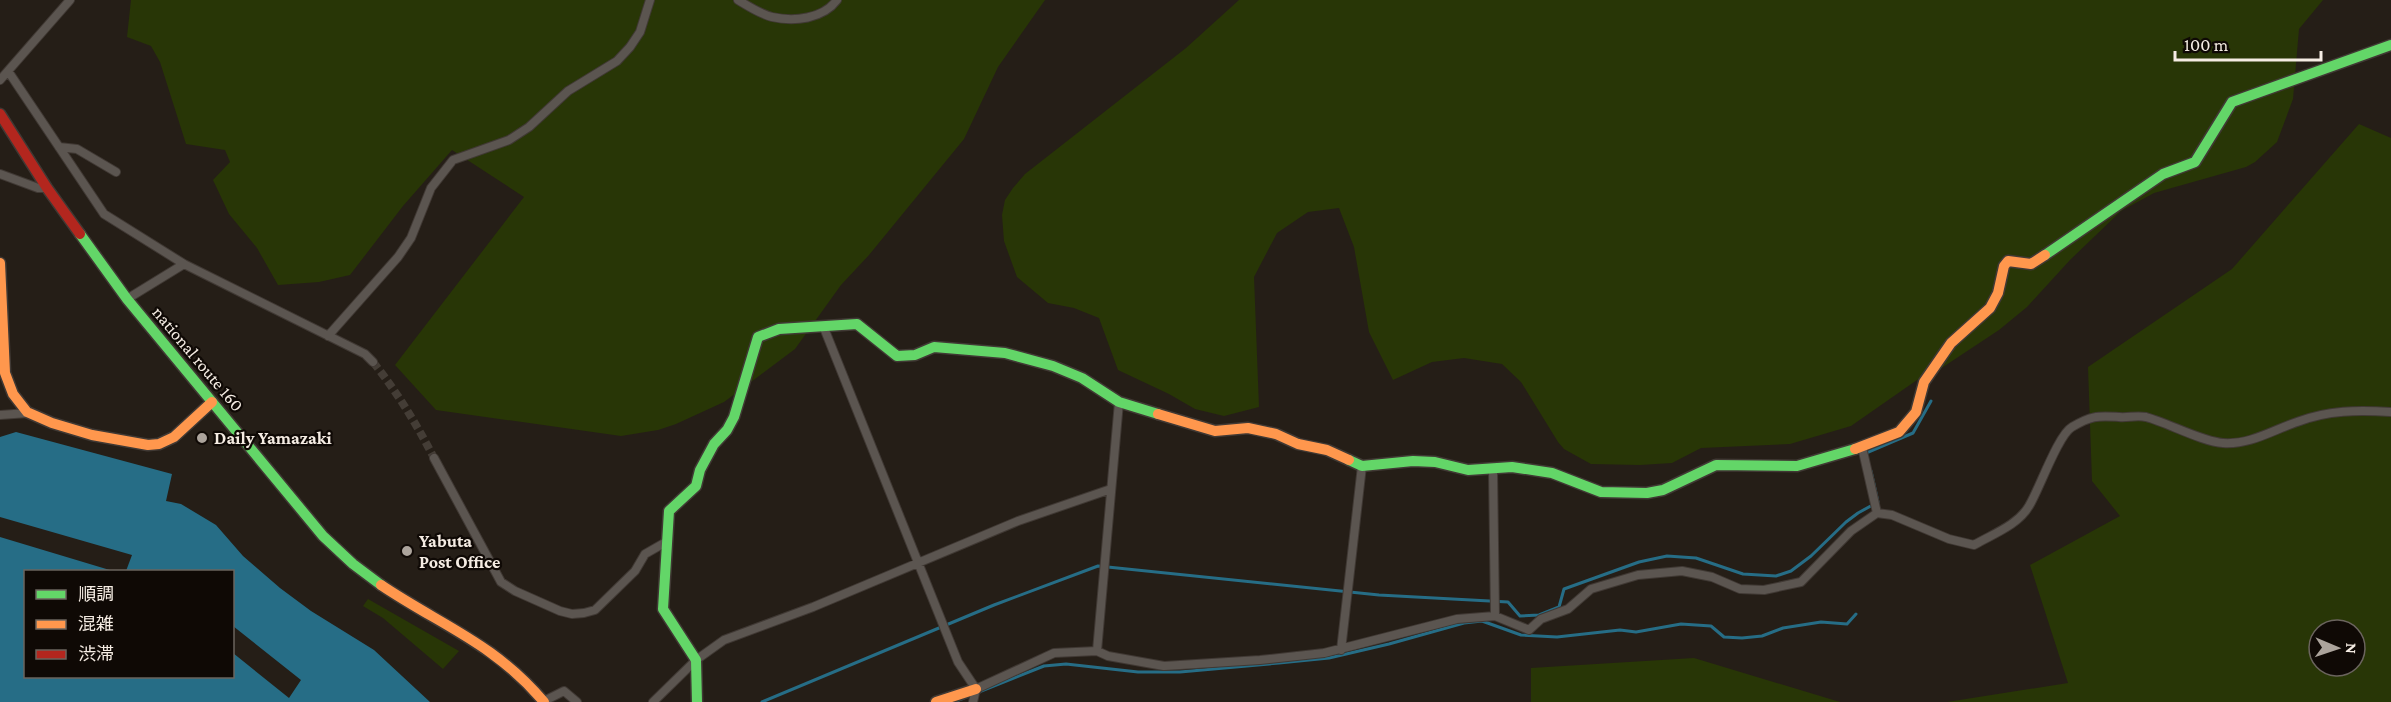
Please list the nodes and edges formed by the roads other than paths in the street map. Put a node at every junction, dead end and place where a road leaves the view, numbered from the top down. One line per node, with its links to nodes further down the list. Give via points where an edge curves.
1 (70, 0): 6 (street)
2 (650, 0): 17 (street, via 640,32 617,61 568,91 509,140 453,160 430,188 405,247)
3 (738, 0): 4 (street, via 772,17 807,18 819,15)
4 (837, 0)
5 (2391, 45): 25 (main road, via 2232,102 2195,162 2163,174 2031,264 2008,261 1990,308 1951,343 1924,382 1916,412 1899,432)
6 (8, 71): 7 (street); 9 (street)
7 (0, 80)
8 (0, 114): 12 (main road, national route 160)
9 (59, 147): 10 (street, via 77,150); 14 (street, via 104,214)
10 (116, 171)
11 (0, 174): 12 (street)
12 (47, 188): 15 (main road, national route 160)
13 (0, 263): 18 (main road)
14 (184, 264): 15 (street); 17 (street)
15 (127, 299): 20 (main road, national route 160)
16 (824, 328): 21 (main road, via 857,324 897,356 915,355 934,347 1005,353 1082,378); 31 (main road, via 779,329 758,337 734,417 705,462 696,486 669,511); 32 (street)
17 (328, 336): 19 (street)
18 (1, 355): 23 (main road, via 7,381)
19 (373, 362)
20 (212, 402): 23 (main road, via 174,437 157,445 130,445 53,424); 38 (main road, national route 160, via 323,536 356,568 472,638 521,675)
21 (1119, 402): 27 (main road, via 1215,431 1248,428 1276,434); 29 (street)
22 (2391, 412): 30 (street, via 2354,410 2321,415 2237,443 2221,443 2145,417 2098,415 2069,428 2029,507 2017,520 1974,545)
23 (28, 413): 24 (street)
24 (0, 415)
25 (1862, 447): 28 (main road, via 1797,466 1716,465 1663,490 1647,493 1601,492 1552,473 1512,467); 30 (street)
26 (434, 458): 31 (street, via 501,582 560,611 572,614 595,610 635,571 645,554)
27 (1362, 466): 28 (main road, via 1413,461 1468,470); 34 (street)
28 (1493, 469): 33 (street)
29 (1111, 489): 32 (street, via 1017,521); 35 (street)
30 (1877, 513): 33 (street, via 1851,531 1801,582 1786,587 1740,589 1712,577 1682,571 1638,575 1592,589 1568,609 1541,619 1529,630)
31 (666, 542): 36 (main road, via 663,609)
32 (920, 562): 36 (street, via 724,640); 37 (street, via 958,662)
33 (1495, 616): 34 (street, via 1447,622)
34 (1341, 650): 35 (street, via 1164,666)
35 (1097, 651): 37 (street, via 1054,653)
36 (696, 660): 40 (street); 41 (main road)
37 (976, 689): 42 (main road); 43 (street)
38 (544, 701): 39 (street, via 564,691)
39 (577, 702)
40 (653, 702)
41 (697, 702)
42 (936, 702)
43 (973, 702)

